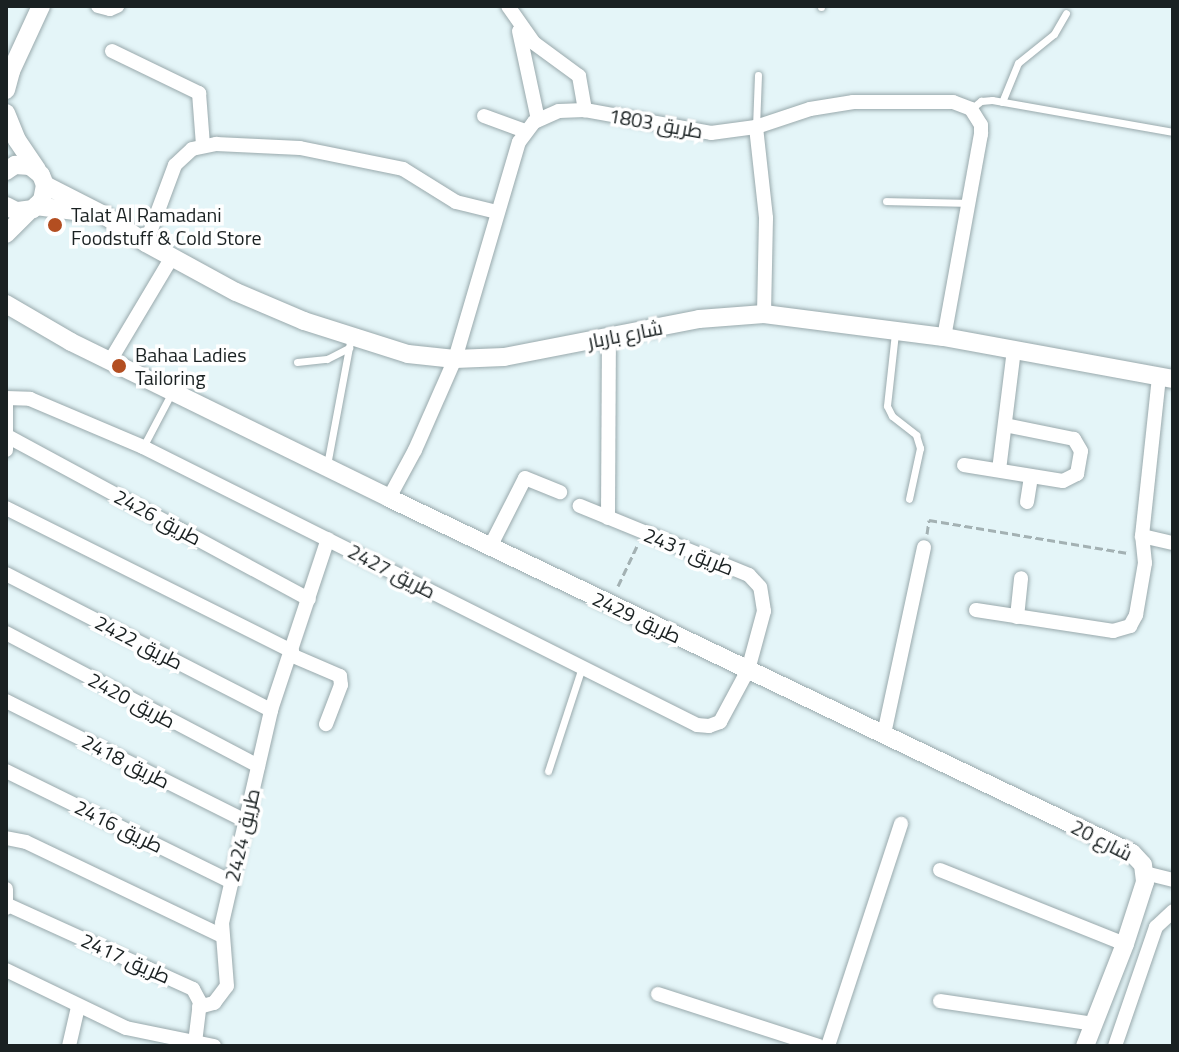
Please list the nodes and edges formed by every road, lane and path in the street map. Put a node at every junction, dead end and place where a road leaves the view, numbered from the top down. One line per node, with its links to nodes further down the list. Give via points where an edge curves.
1 (41, 6): 8 (street)
2 (98, 6): 3 (street)
3 (117, 6)
4 (511, 11): 11 (street, via 534,43 579,76); 14 (street)
5 (1066, 13): 9 (lane, via 1054,34 1018,63)
6 (112, 51): 18 (street, via 199,93)
7 (758, 75): 15 (lane)
8 (6, 90)
9 (1002, 102): 10 (lane, طريق 1803, via 986,100); 17 (lane, طريق 1803)
10 (971, 109): 15 (street, طريق 1803, via 953,102 853,102); 22 (street, via 981,134)
11 (585, 110): 14 (street, طريق 1803, via 559,111); 15 (street, طريق 1803, via 691,131)
12 (6, 113): 20 (street)
13 (484, 116): 16 (street)
14 (538, 120): 16 (street, طريق 1803)
15 (756, 127): 31 (street, via 766,218)
16 (525, 131): 25 (street)
17 (1173, 132)
18 (210, 144): 25 (street, via 300,148 403,169 456,202); 28 (street, via 182,156 175,165)
19 (6, 171): 20 (street, via 23,165)
20 (41, 178): 24 (street); 26 (street, شارع باربار)
21 (886, 201): 22 (lane)
22 (969, 203): 34 (street)
23 (6, 206): 24 (street, شارع باربار, via 16,211)
24 (33, 208): 26 (street, شارع باربار); 27 (street)
25 (497, 212): 37 (street)
26 (104, 215): 28 (street, شارع باربار)
27 (6, 234)
28 (146, 243): 29 (street, شارع باربار)
29 (172, 257): 35 (street, شارع باربار); 38 (street)
30 (6, 304): 38 (street, طريق 2429)
31 (764, 314): 32 (street, شارع باربار); 33 (street, شارع باربار, via 699,319)
32 (895, 330): 34 (street, شارع باربار); 53 (lane, via 887,406 916,435 920,448)
33 (609, 337): 37 (street, شارع باربار, via 504,357); 57 (street)
34 (944, 337): 36 (street, شارع باربار)
35 (350, 343): 37 (street, شارع باربار); 39 (lane, via 327,359); 48 (lane)
36 (1014, 349): 40 (street, شارع باربار); 43 (street)
37 (455, 359): 52 (street)
38 (110, 361): 41 (street, طريق 2429)
39 (297, 362)
40 (1166, 377): 59 (street)
41 (173, 391): 45 (lane); 48 (street, طريق 2429)
42 (7, 404): 44 (street); 45 (street, طريق 2427, via 30,399)
43 (1005, 425): 49 (street); 50 (street, via 1078,442 1081,451 1074,477 1063,481)
44 (7, 436): 46 (street); 67 (street, طريق 2426)
45 (143, 447): 60 (street, طريق 2427)
46 (6, 450)
47 (964, 465): 49 (street)
48 (327, 467): 52 (street, طريق 2429)
49 (999, 470): 50 (street)
50 (1031, 476): 54 (street)
51 (560, 492): 62 (street, via 525,478)
52 (389, 498): 62 (street, طريق 2429)
53 (909, 499)
54 (1027, 502)
55 (580, 506): 57 (street, طريق 2431)
56 (6, 508): 72 (street)
57 (608, 518): 58 (street, طريق 2431)
58 (643, 532): 68 (path); 74 (street, طريق 2431, via 749,575 760,587 764,611)
59 (1142, 536): 61 (street); 64 (street)
60 (328, 539): 67 (street, طريق 2424); 73 (street, طريق 2427)
61 (1173, 543)
62 (490, 547): 68 (street, طريق 2429)
63 (924, 547): 64 (path, via 929,520); 78 (street)
64 (1145, 555): 70 (street, via 1136,615 1125,629)
65 (6, 574): 76 (street, طريق 2422)
66 (1021, 578): 70 (street)
67 (309, 599): 72 (street, طريق 2424)
68 (610, 604): 74 (street, طريق 2429)
69 (976, 610): 70 (street)
70 (1017, 617)
71 (6, 633): 79 (street, طريق 2420)
72 (291, 653): 76 (street, طريق 2424); 77 (street, via 340,676)
73 (582, 667): 74 (street, طريق 2427, via 697,725 709,726 724,717); 81 (lane)
74 (748, 670): 78 (street, طريق 2429)
75 (6, 701): 82 (street, طريق 2418)
76 (271, 710): 79 (street, طريق 2424)
77 (326, 724)
78 (884, 734): 86 (street, شارع 20, via 1132,853)
79 (258, 766): 82 (street, طريق 2424)
80 (6, 771): 88 (street, طريق 2416)
81 (548, 771)
82 (246, 821): 88 (street, طريق 2424)
83 (901, 824): 104 (street)
84 (6, 838): 92 (street, via 26,842)
85 (940, 870): 93 (street)
86 (1145, 873): 87 (street); 93 (street, شارع 20)
87 (1173, 880)
88 (232, 882): 92 (street, طريق 2424)
89 (6, 889): 90 (street)
90 (7, 906): 98 (street, طريق 2417, via 189,986 197,992)
91 (1173, 911): 106 (street, via 1156,927)
92 (220, 935): 98 (street, طريق 2424, via 227,986 214,1003)
93 (1125, 944): 99 (street, شارع 20)
94 (6, 970): 97 (street)
95 (658, 994): 103 (street)
96 (940, 1001): 99 (street)
97 (78, 1007): 100 (street, via 142,1033); 101 (street)
98 (199, 1007): 100 (street)
99 (1093, 1024): 105 (street, شارع 20)
100 (195, 1044): 102 (street)
101 (69, 1046)
102 (214, 1046)
103 (819, 1046)
104 (828, 1046)
105 (1085, 1046)
106 (1115, 1046)

